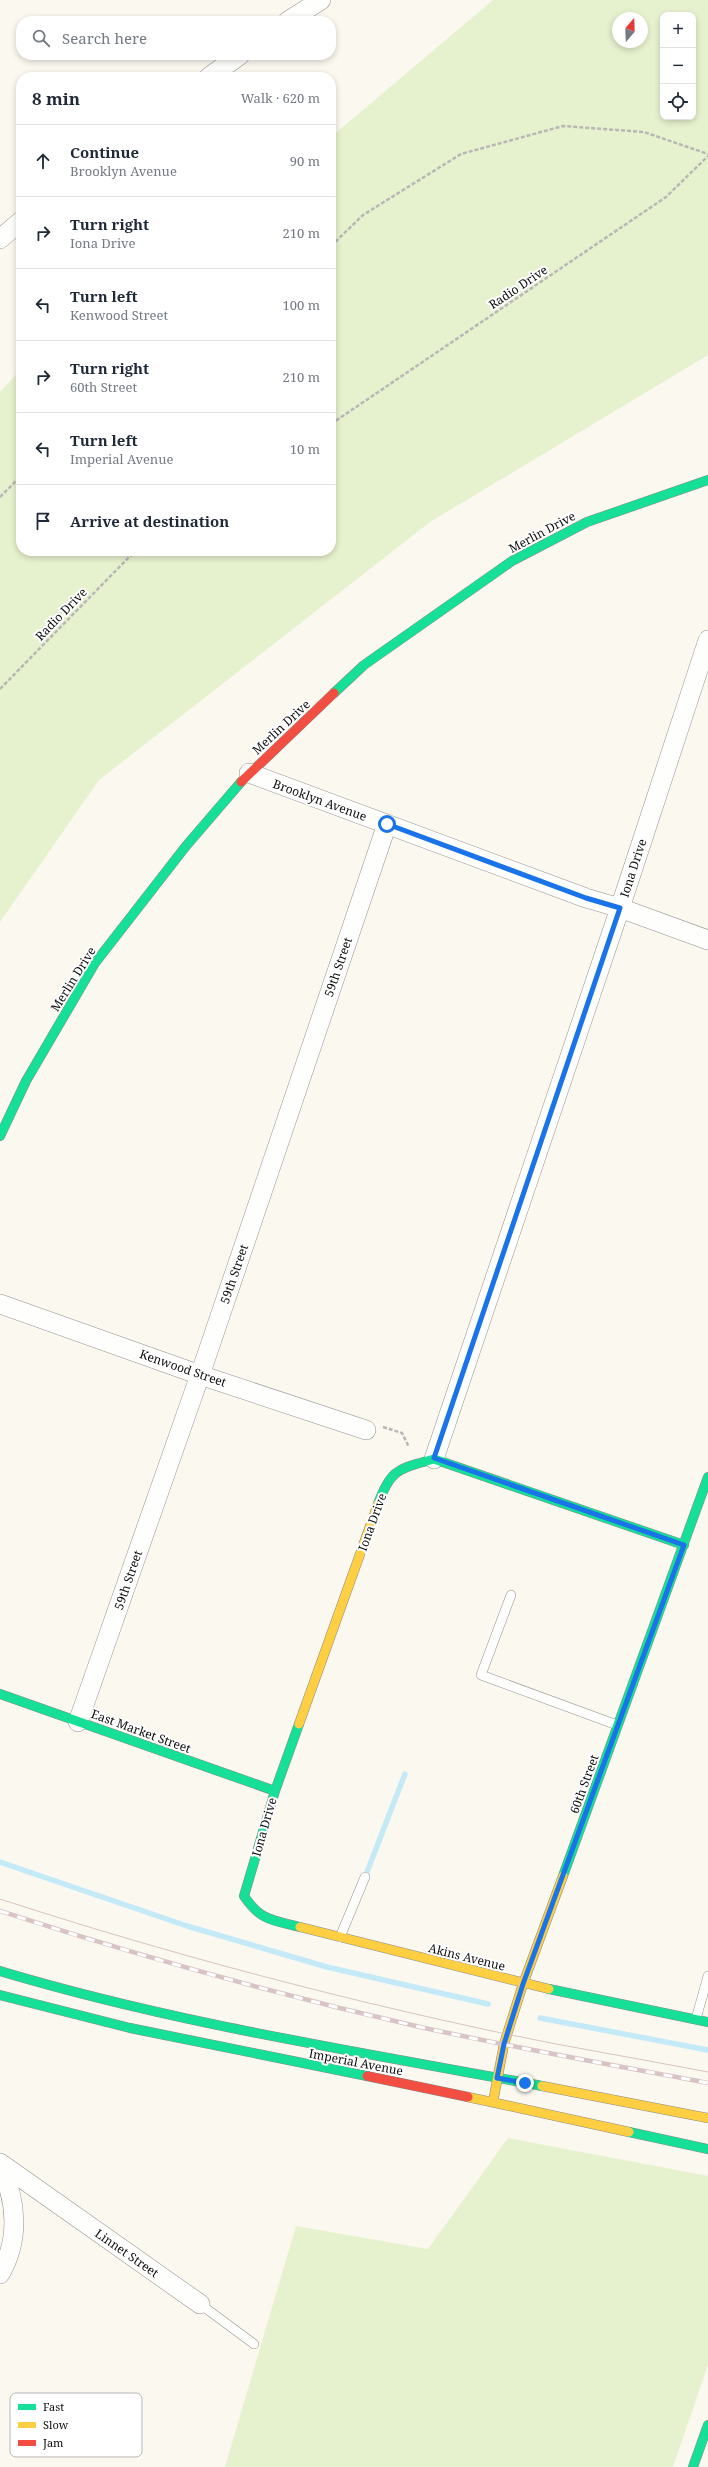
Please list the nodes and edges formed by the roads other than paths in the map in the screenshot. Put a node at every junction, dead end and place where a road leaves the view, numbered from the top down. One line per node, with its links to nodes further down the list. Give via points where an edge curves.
1 (321, 0): 2 (street)
2 (296, 16)
3 (233, 60): 4 (street)
4 (216, 72)
5 (16, 225): 6 (street)
6 (0, 239)
7 (708, 480): 9 (main road, Merlin Drive, via 587,522 512,561 364,665)
8 (708, 640): 11 (street, Iona Drive)
9 (249, 773): 10 (street, Brooklyn Avenue); 13 (main road, Merlin Drive, via 186,846 95,962 26,1081)
10 (387, 824): 11 (street, Brooklyn Avenue, via 586,898); 15 (street, 59th Street)
11 (620, 908): 12 (street, Brooklyn Avenue); 17 (street, Iona Drive)
12 (708, 940)
13 (0, 1136)
14 (0, 1304): 15 (street, Kenwood Street)
15 (200, 1375): 16 (street, Kenwood Street); 22 (street, 59th Street)
16 (366, 1430)
17 (426, 1460): 19 (main road); 24 (main road, Iona Drive, via 402,1468 386,1482)
18 (708, 1476): 19 (main road, 60th Street)
19 (684, 1545): 23 (main road, 60th Street)
20 (511, 1595): 23 (lane, via 481,1675)
21 (0, 1694): 22 (main road, East Market Street)
22 (78, 1722): 24 (main road, East Market Street)
23 (619, 1725): 30 (main road, 60th Street)
24 (275, 1791): 26 (main road, Iona Drive, via 244,1896 254,1911 267,1919)
25 (365, 1877): 27 (lane)
26 (293, 1924): 27 (main road, Akins Avenue)
27 (340, 1937): 30 (main road, Akins Avenue)
28 (0, 1971): 34 (main road, Imperial Avenue, via 63,1990 187,2019)
29 (708, 1976): 32 (lane)
30 (523, 1984): 32 (main road, Akins Avenue); 34 (main road, 60th Street, via 504,2044)
31 (0, 1995): 35 (main road, Imperial Avenue, via 130,2028)
32 (696, 2019): 33 (main road, Akins Avenue)
33 (708, 2022)
34 (497, 2078): 35 (main road, 60th Street); 36 (main road, Imperial Avenue)
35 (493, 2102): 37 (main road, Imperial Avenue)
36 (708, 2118)
37 (708, 2148)
38 (0, 2164): 39 (street, via 10,2191 14,2223 9,2255); 40 (street, Linnet Street)
39 (0, 2274)
40 (200, 2304): 41 (lane, Linnet Street)
41 (254, 2344)
42 (708, 2425): 43 (main road)
43 (693, 2467)

